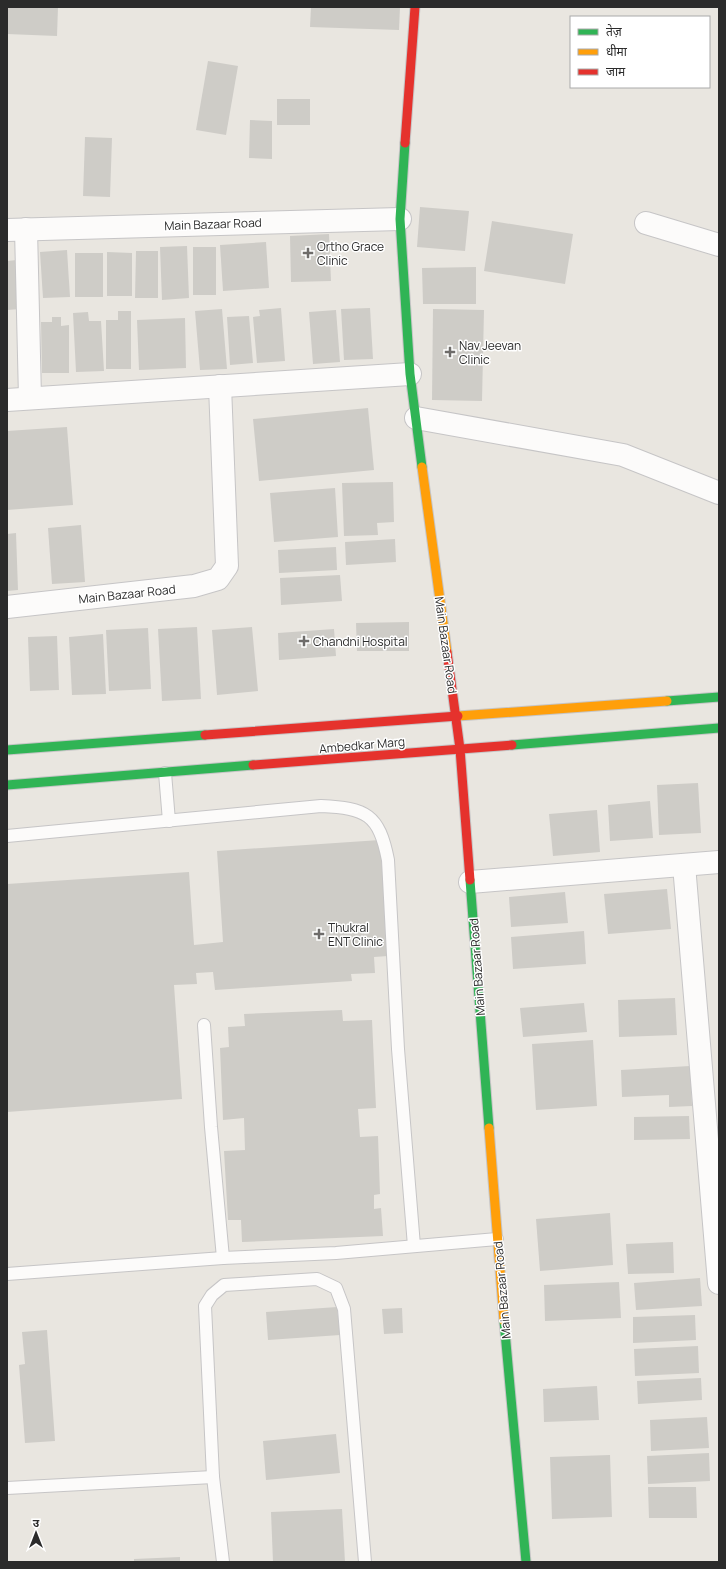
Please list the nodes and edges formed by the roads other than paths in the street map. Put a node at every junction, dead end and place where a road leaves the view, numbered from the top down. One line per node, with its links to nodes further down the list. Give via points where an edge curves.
1 (415, 7): 2 (street, Main Bazaar Road)
2 (400, 219): 4 (street, Main Bazaar Road); 6 (street, Main Bazaar Road)
3 (646, 223): 5 (street)
4 (16, 230): 8 (street, Main Bazaar Road)
5 (719, 245)
6 (410, 374): 7 (street); 10 (street, Main Bazaar Road)
7 (220, 386): 8 (street); 12 (street, Main Bazaar Road, via 227,566 218,579 194,586)
8 (30, 398): 9 (street)
9 (7, 400)
10 (416, 418): 11 (street, via 623,455); 14 (street, Main Bazaar Road)
11 (719, 493)
12 (7, 607)
13 (719, 697): 14 (street, Ambedkar Marg)
14 (456, 717): 16 (street, Main Bazaar Road); 17 (street, Ambedkar Marg)
15 (719, 728): 16 (street, Ambedkar Marg)
16 (460, 749): 18 (street, Ambedkar Marg); 24 (street, Main Bazaar Road)
17 (7, 750)
18 (165, 772): 19 (street, Ambedkar Marg); 20 (lane)
19 (7, 785)
20 (169, 820): 21 (lane); 28 (lane, via 320,806 347,807 365,814 378,827 388,860 398,1049)
21 (7, 836)
22 (719, 862): 23 (street)
23 (684, 865): 24 (street); 26 (street)
24 (470, 882): 27 (street, Main Bazaar Road)
25 (204, 1025): 29 (lane)
26 (717, 1225): 31 (street)
27 (497, 1239): 28 (lane); 36 (street, Main Bazaar Road)
28 (414, 1246): 29 (lane, via 336,1253)
29 (223, 1258): 30 (lane)
30 (7, 1274)
31 (719, 1283)
32 (213, 1477): 33 (lane); 34 (lane); 35 (lane, via 205,1306 212,1295 224,1285 317,1279 336,1288 344,1310)
33 (7, 1488)
34 (223, 1562)
35 (364, 1562)
36 (526, 1562)

